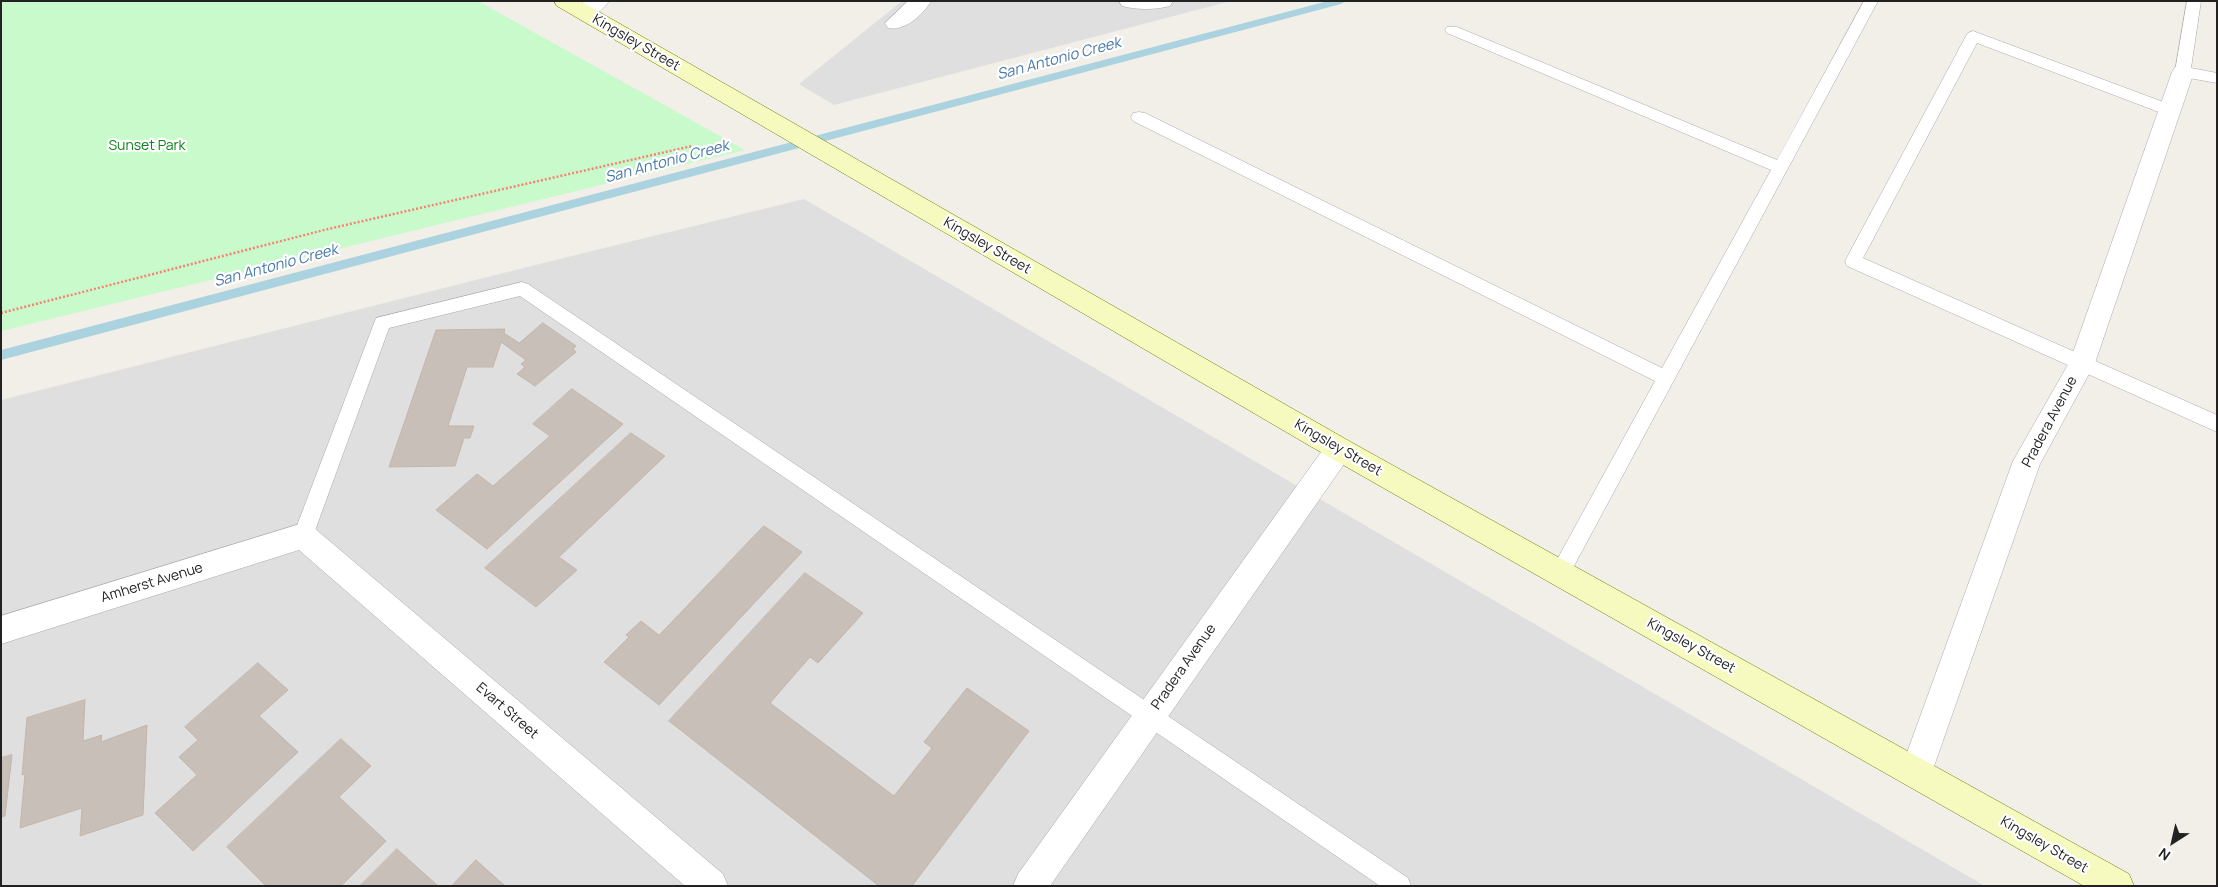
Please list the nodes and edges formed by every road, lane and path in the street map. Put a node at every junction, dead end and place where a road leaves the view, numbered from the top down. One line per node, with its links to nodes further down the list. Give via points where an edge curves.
1 (564, 1): 7 (main road, Kingsley Street)
2 (921, 1): 8 (street)
3 (1129, 1): 4 (street)
4 (1163, 1)
5 (1872, 1): 15 (lane)
6 (2194, 1): 10 (lane)
7 (592, 7): 20 (main road, Kingsley Street, via 791,134)
8 (896, 23)
9 (1452, 30): 15 (lane)
10 (2183, 72): 11 (lane); 12 (street, Pradera Avenue)
11 (2217, 78)
12 (2169, 110): 17 (street, Pradera Avenue); 17 (lane, via 1973,36 1853,261)
13 (1139, 117): 18 (lane)
14 (692, 146): 16 (path, via 328,229)
15 (1781, 168): 18 (lane)
16 (1, 313)
17 (2081, 364): 19 (lane); 25 (street, Pradera Avenue, via 2027,462)
18 (1666, 378): 22 (lane)
19 (2217, 424)
20 (1339, 449): 22 (main road, Kingsley Street); 24 (street, Pradera Avenue)
21 (303, 536): 23 (street, Amherst Avenue); 24 (lane, via 382,323 522,289); 26 (street, Evart Street)
22 (1560, 573): 25 (main road, Kingsley Street)
23 (1, 630)
24 (1150, 715): 27 (street, Pradera Avenue); 28 (lane)
25 (1916, 772): 29 (main road, Kingsley Street)
26 (711, 886)
27 (1030, 886)
28 (1400, 886)
29 (2116, 886)

